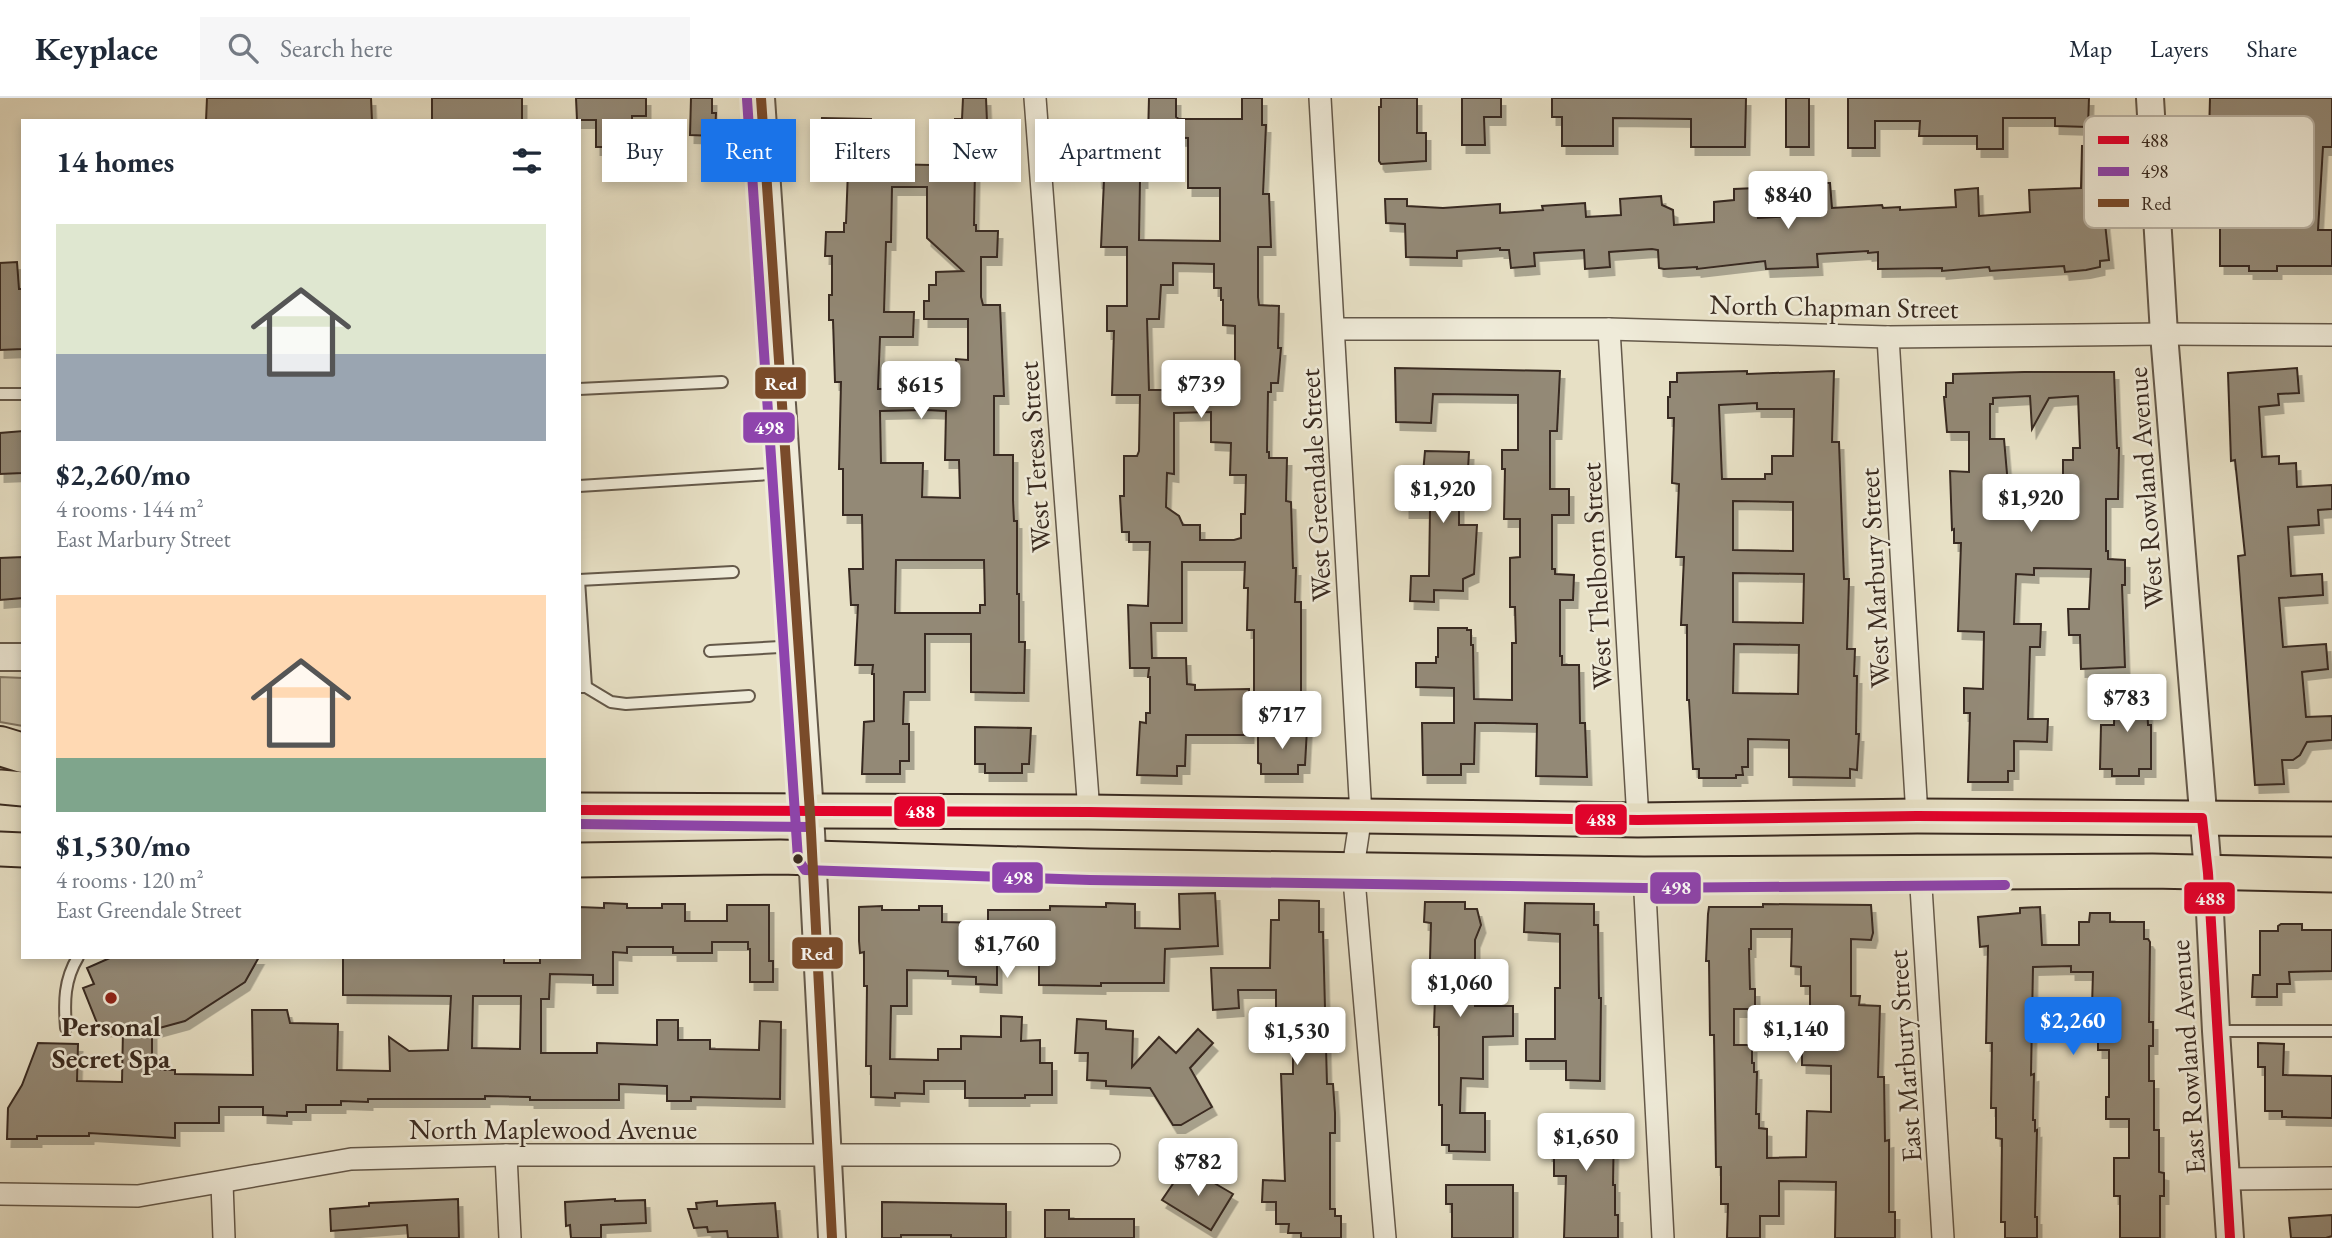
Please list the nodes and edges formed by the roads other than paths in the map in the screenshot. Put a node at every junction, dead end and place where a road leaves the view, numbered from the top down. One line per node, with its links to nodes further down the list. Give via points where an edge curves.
1 (761, 98): 16 (street)
2 (1035, 98): 32 (street, West Teresa Street)
3 (1320, 98): 7 (street, West Greendale Street)
4 (2150, 98): 5 (street, West Rowland Avenue)
5 (2151, 116)
6 (2158, 228): 9 (street, West Rowland Avenue)
7 (1335, 329): 8 (street, North Chapman Street); 34 (street, West Greendale Street)
8 (1609, 329): 11 (street, North Chapman Street); 38 (street, West Thelborn Street)
9 (2164, 334): 10 (street, North Chapman Street); 11 (street, North Chapman Street); 36 (street, West Rowland Avenue)
10 (2332, 335)
11 (1888, 337): 35 (street, West Marbury Street)
12 (722, 382): 13 (lane)
13 (581, 389)
14 (0, 394): 15 (lane)
15 (21, 394)
16 (786, 473): 17 (lane); 21 (street)
17 (581, 486)
18 (733, 572): 19 (lane)
19 (581, 580)
20 (581, 634): 25 (lane)
21 (799, 646): 22 (lane); 33 (street)
22 (710, 651)
23 (0, 656): 24 (street)
24 (21, 657)
25 (583, 687): 26 (lane, via 626,704)
26 (749, 696)
27 (0, 746): 28 (highway)
28 (21, 751)
29 (0, 788): 30 (main road)
30 (21, 789)
31 (581, 810): 33 (main road)
32 (1088, 812): 33 (main road); 34 (main road)
33 (810, 813): 41 (street)
34 (1361, 815): 38 (main road); 43 (street, West Greendale Street)
35 (1917, 816): 36 (main road); 38 (main road)
36 (2202, 818): 37 (main road); 45 (street, West Rowland Avenue)
37 (2332, 819)
38 (1638, 820)
39 (0, 849): 40 (main road)
40 (21, 850)
41 (812, 858): 42 (main road); 43 (main road); 54 (street)
42 (581, 860)
43 (1353, 868): 46 (main road); 62 (street, West Greendale Street)
44 (1920, 871): 45 (main road); 46 (main road); 64 (street, East Marbury Street)
45 (2208, 873): 47 (main road); 50 (street, East Rowland Avenue)
46 (1644, 874): 63 (street)
47 (2332, 875)
48 (77, 959): 49 (lane, via 64,997)
49 (66, 1028)
50 (2216, 1031): 51 (lane); 56 (street, East Rowland Avenue)
51 (2332, 1031)
52 (506, 1155): 54 (street, North Maplewood Avenue); 57 (street, North Maplewood Avenue, via 351,1159); 60 (street)
53 (1109, 1155): 54 (street, North Maplewood Avenue)
54 (827, 1156): 61 (street)
55 (2332, 1178): 56 (street)
56 (2226, 1179): 65 (street, East Rowland Avenue)
57 (222, 1183): 58 (street, North Maplewood Avenue, via 138,1196); 59 (street)
58 (0, 1194)
59 (224, 1238)
60 (510, 1238)
61 (832, 1238)
62 (1385, 1238)
63 (1663, 1238)
64 (1943, 1238)
65 (2230, 1238)

